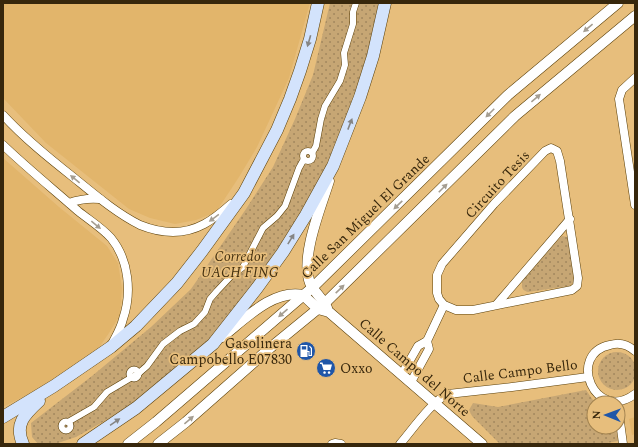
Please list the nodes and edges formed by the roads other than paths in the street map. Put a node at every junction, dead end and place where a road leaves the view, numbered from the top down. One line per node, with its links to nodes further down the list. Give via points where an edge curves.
1 (318, 3): 12 (main road, one-way to 12, via 310,39 290,99)
2 (356, 3): 37 (street, via 352,12 353,24 344,53 345,65 340,81 325,106 312,159 304,160 299,168 285,206 263,228 243,267 210,299 205,312 194,324 163,344 147,366 107,392 94,407)
3 (385, 3): 11 (main road, one-way to 3, via 360,97 373,56)
4 (618, 3): 17 (street, Calle San Miguel El Grande, one-way to 17, via 508,95)
5 (635, 16): 21 (street, one-way to 5, via 515,116)
6 (635, 78): 9 (street, via 622,90 619,99)
7 (3, 115): 13 (street, one-way to 7)
8 (3, 145): 14 (street)
9 (628, 154): 10 (street); 15 (street)
10 (635, 160)
11 (333, 166): 17 (street, via 310,244 308,270); 24 (main road, one-way to 11, via 283,252)
12 (244, 193): 13 (street, one-way to 13, via 202,226 172,232 140,225); 26 (main road, via 177,283 136,326)
13 (101, 200): 14 (street, via 91,198)
14 (69, 202): 26 (street, one-way to 26, via 111,239 124,265 127,305)
15 (635, 204)
16 (570, 219): 19 (street); 19 (street, Circuito Tesis, via 577,286 572,290); 20 (street, Circuito Tesis, via 559,154 551,148 545,151 494,204 442,264 437,275 436,287 439,299)
17 (313, 287): 18 (street, Calle San Miguel El Grande); 21 (street, Calle Campo del Norte)
18 (304, 295): 21 (street, Calle Campo del Norte); 24 (street, via 289,294 271,300); 40 (street, Calle San Miguel El Grande, one-way to 40)
19 (497, 304): 20 (street, Circuito Tesis, via 473,310 456,310)
20 (444, 305): 22 (street)
21 (324, 308): 28 (street, Calle Campo del Norte); 41 (street, one-way to 21, via 270,348)
22 (427, 341): 28 (street, via 418,346); 30 (street, via 429,349)
23 (635, 341): 25 (street)
24 (213, 344): 39 (main road, one-way to 24, via 136,408)
25 (626, 346): 27 (street); 29 (street, via 616,344 600,348 590,361)
26 (111, 347): 31 (main road)
27 (635, 351)
28 (402, 374): 30 (street, Calle Campo del Norte)
29 (588, 377): 33 (street, via 590,385); 35 (street, Calle Campo Bello, via 512,388 454,392 443,396)
30 (411, 382): 35 (street, Calle Campo del Norte)
31 (54, 386): 36 (main road); 38 (main road, via 22,419 20,430)
32 (635, 394): 34 (street)
33 (600, 395)
34 (626, 399)
35 (435, 403): 44 (street, Calle Campo Bello); 45 (street, Calle Campo del Norte)
36 (3, 417)
37 (68, 422)
38 (23, 444)
39 (83, 444)
40 (128, 444)
41 (158, 444)
42 (332, 444): 43 (street)
43 (341, 444)
44 (400, 444)
45 (482, 444)

